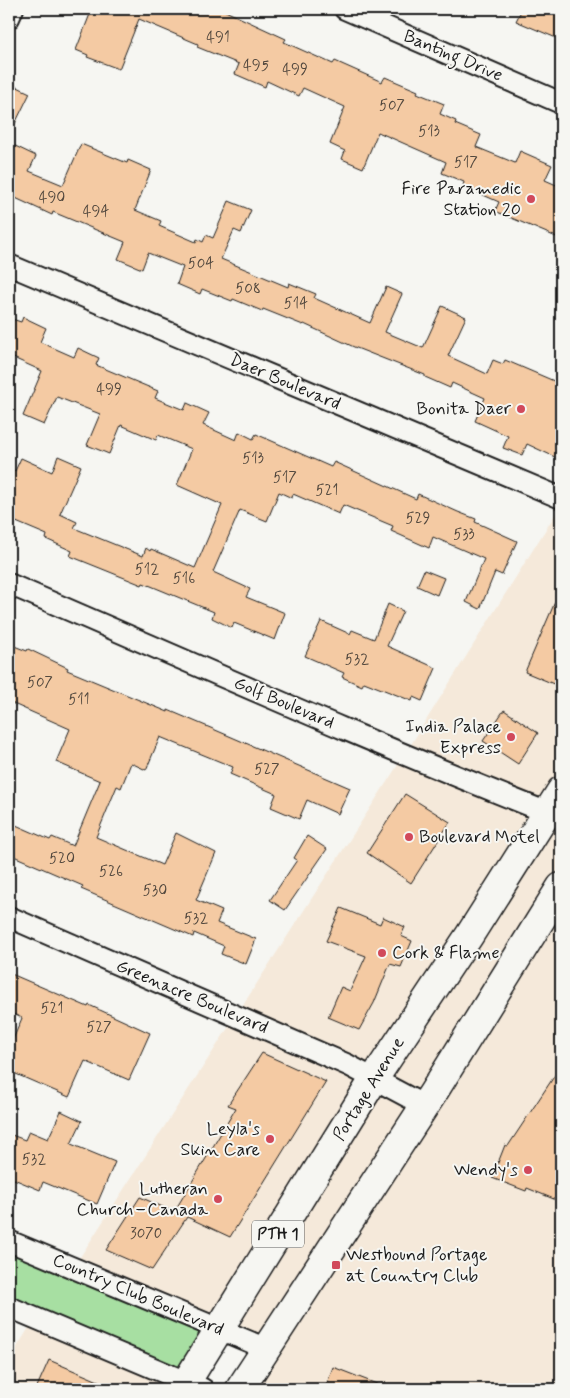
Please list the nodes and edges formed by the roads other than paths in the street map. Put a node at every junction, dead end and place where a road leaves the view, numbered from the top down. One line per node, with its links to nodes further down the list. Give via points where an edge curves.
1 (13, 9): 3 (street)
2 (345, 9): 4 (street, Banting Drive)
3 (9, 18)
4 (561, 102)
5 (9, 265): 6 (street, Daer Boulevard)
6 (561, 498)
7 (9, 584): 8 (street, Golf Boulevard, via 516,801)
8 (557, 807): 12 (highway, Portage Avenue / PTH 1)
9 (561, 887): 11 (highway, PTH 1)
10 (9, 917): 12 (street, Greenacre Boulevard)
11 (553, 917): 13 (highway, PTH 1)
12 (374, 1078): 13 (street, Greenacre Boulevard); 16 (highway, Portage Avenue / PTH 1)
13 (425, 1106): 17 (highway, PTH 1)
14 (9, 1241): 16 (street, Country Club Boulevard)
15 (9, 1307): 18 (street)
16 (220, 1330): 17 (street, Country Club Boulevard); 18 (highway, Portage Avenue / PTH 1)
17 (267, 1349): 19 (highway, PTH 1)
18 (190, 1387)
19 (240, 1389)

